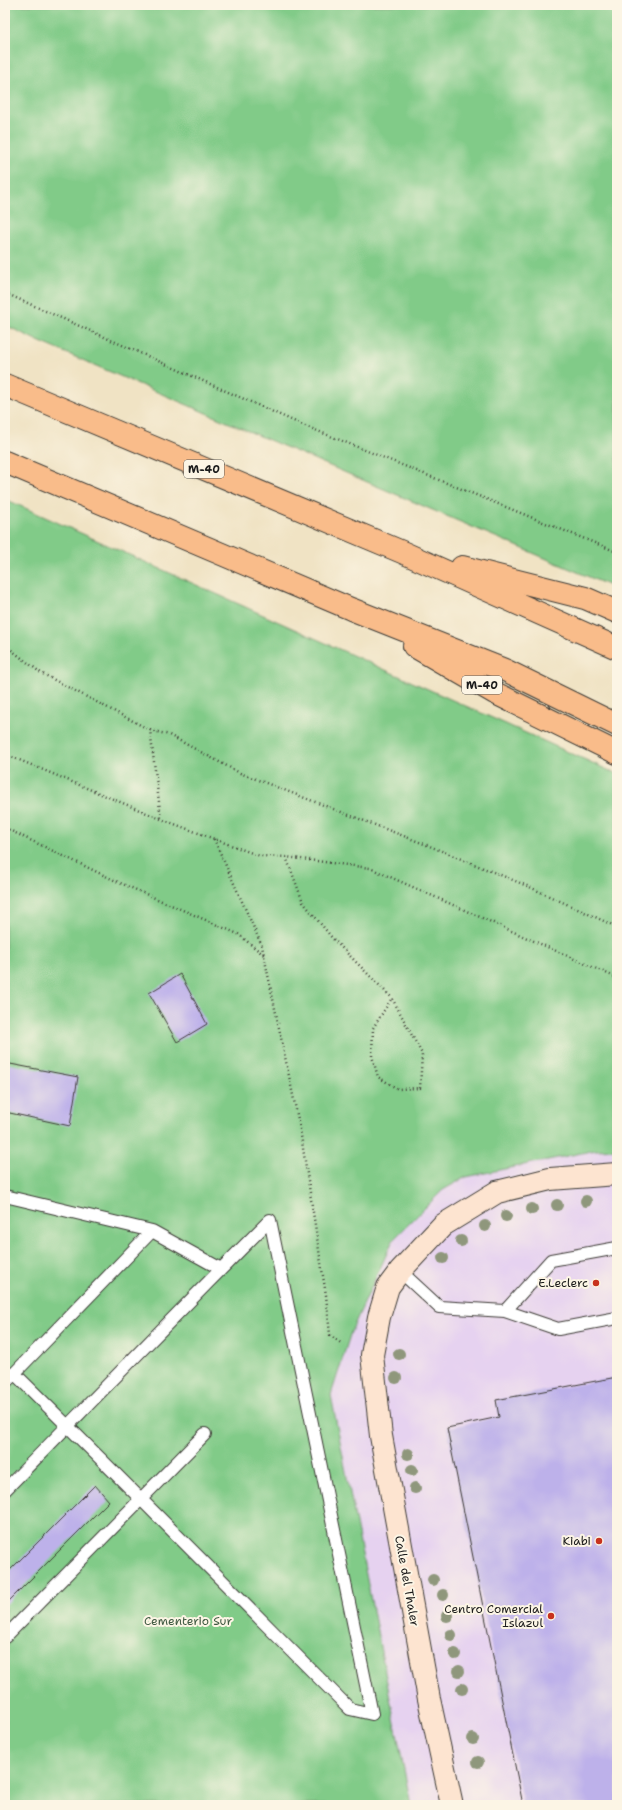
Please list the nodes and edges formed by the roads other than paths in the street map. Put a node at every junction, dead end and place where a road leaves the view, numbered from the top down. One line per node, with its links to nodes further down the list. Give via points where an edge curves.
1 (5, 385): 3 (highway, M-40)
2 (5, 462): 4 (highway, M-40)
3 (402, 552): 5 (highway, M-40, via 585,598); 6 (highway, M-40)
4 (351, 609): 7 (highway, M-40, via 507,671); 8 (highway, M-40, via 495,693)
5 (617, 612)
6 (617, 648)
7 (617, 725)
8 (617, 753)
9 (617, 1174): 14 (street, Calle del Thaler, via 550,1179 497,1192 443,1225)
10 (5, 1196): 11 (lane)
11 (152, 1231): 13 (lane); 17 (lane)
12 (617, 1248): 15 (lane, via 552,1260)
13 (221, 1269): 19 (lane); 22 (lane, via 270,1220 372,1714 350,1709)
14 (400, 1271): 15 (lane, via 439,1307); 24 (street, Calle del Thaler, via 388,1287 372,1355 381,1436 429,1699)
15 (505, 1311): 16 (lane, via 558,1328)
16 (617, 1318)
17 (14, 1373): 18 (lane); 19 (lane)
18 (5, 1383)
19 (68, 1426): 21 (lane); 22 (lane)
20 (205, 1434): 22 (lane)
21 (5, 1490)
22 (140, 1498): 23 (lane)
23 (5, 1637)
24 (452, 1805)

